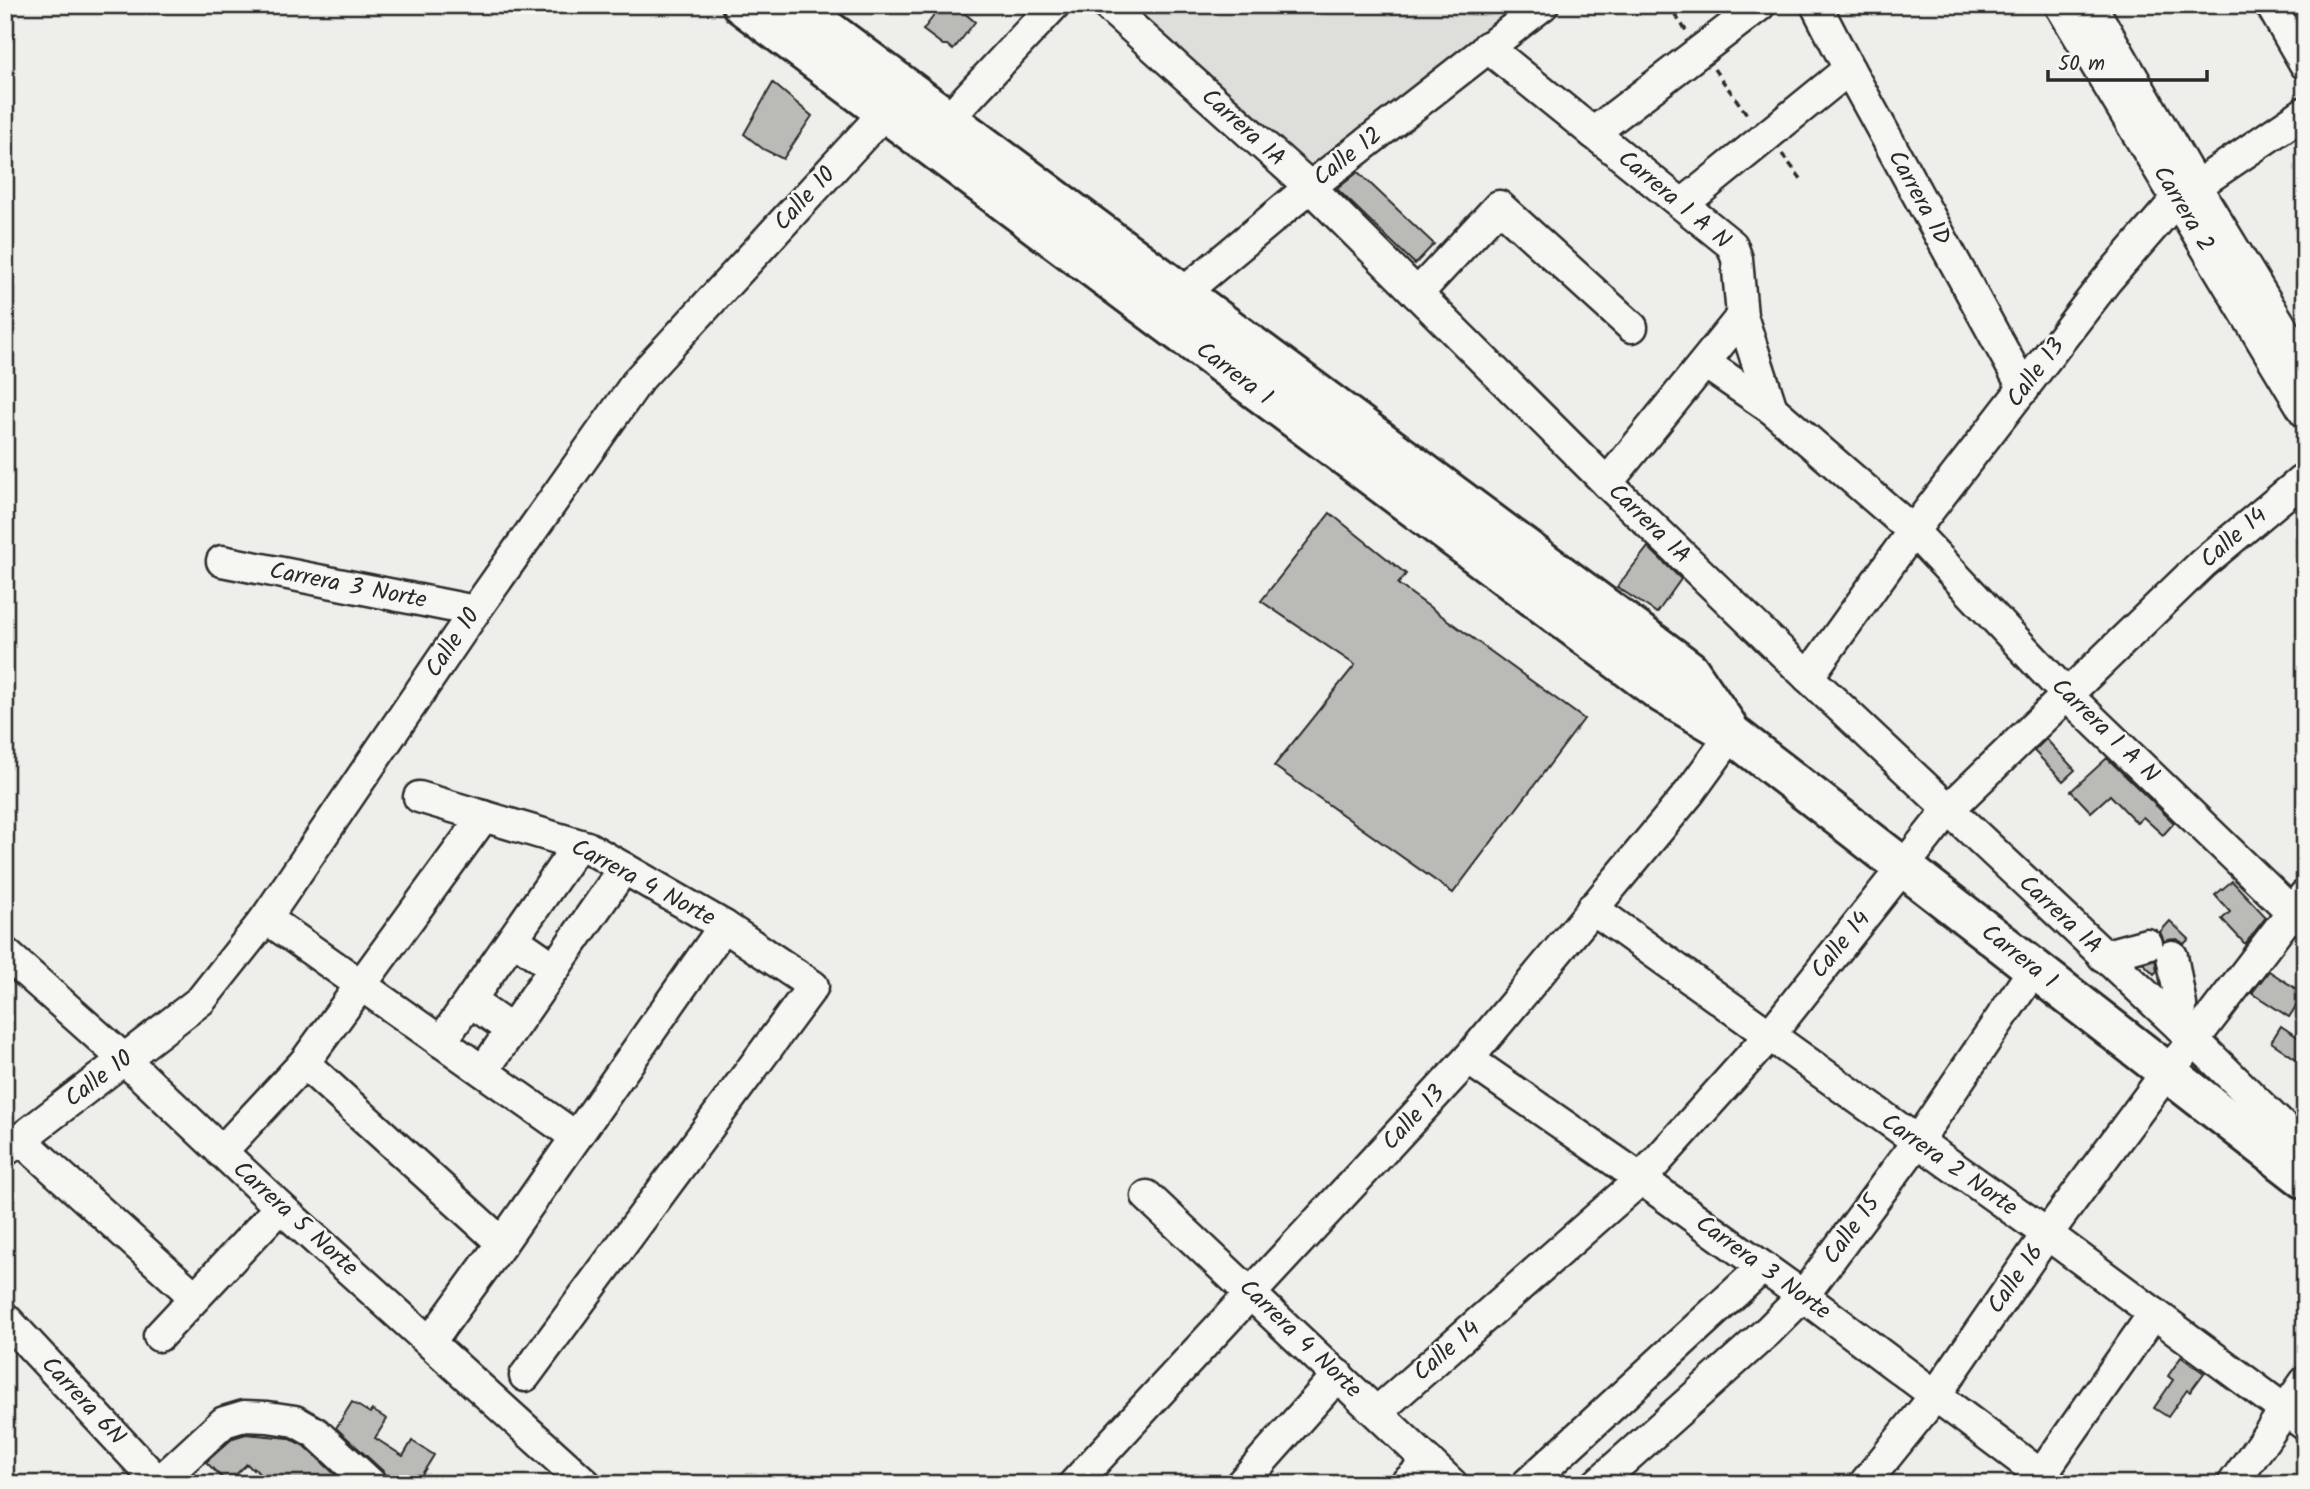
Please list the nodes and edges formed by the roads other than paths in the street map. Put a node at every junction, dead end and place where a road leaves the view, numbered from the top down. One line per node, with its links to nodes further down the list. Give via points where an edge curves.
1 (741, 5): 14 (main road, Carrera 1)
2 (794, 5): 16 (main road, Carrera 1)
3 (1054, 5): 16 (street)
4 (1107, 5): 18 (street, Carrera 1A)
5 (1543, 5): 11 (street, Calle 12)
6 (1760, 5): 17 (street)
7 (1816, 5): 13 (street, Carrera 1D)
8 (2060, 5): 19 (street, Carrera 2)
9 (2091, 5): 19 (street, Carrera 2)
10 (2271, 5): 12 (street)
11 (1487, 47): 17 (street, Carrera 1 A N); 18 (street, Calle 12)
12 (2305, 64)
13 (1849, 69): 20 (street); 27 (street, Carrera 1D)
14 (885, 112): 16 (main road, Carrera 1); 34 (street, Calle 10, via 639,379)
15 (2305, 112): 19 (street, Calle 13)
16 (936, 131): 22 (main road, Carrera 1)
17 (1593, 133): 20 (street, Carrera 1 A N)
18 (1310, 187): 21 (street, Carrera 1A); 22 (street, Calle 12)
19 (2186, 192): 26 (street, Carrera 2); 27 (street, Calle 13, via 2106,281); 29 (street, Carrera 2)
20 (1683, 204): 23 (street, Carrera 1 A N, via 1732,245)
21 (1417, 294): 24 (street, via 1499,206); 31 (street, Carrera 1A)
22 (1171, 306): 37 (main road, Carrera 1, via 1535,577 1689,670)
23 (1742, 316): 25 (street); 28 (street, Carrera 1 A N)
24 (1632, 327)
25 (1705, 363): 28 (street, Carrera 1 A N); 31 (street)
26 (2305, 365)
27 (2024, 389): 32 (street, Calle 13)
28 (1772, 409): 32 (street, Carrera 1 A N)
29 (2305, 412)
30 (2305, 478): 36 (street, Calle 14, via 2203,563)
31 (1607, 483): 35 (street, Carrera 1A)
32 (1913, 531): 35 (street, Calle 13); 36 (street, Carrera 1 A N)
33 (222, 561): 34 (street, Carrera 3 Norte)
34 (475, 611): 46 (street, Calle 10)
35 (1808, 677): 39 (street, Carrera 1A)
36 (2068, 696): 39 (street, Calle 14); 45 (street, Carrera 1 A N)
37 (1732, 734): 42 (main road, Carrera 1); 44 (street, Calle 13, via 1690,792)
38 (419, 797): 40 (street, Carrera 4 Norte)
39 (1949, 809): 42 (street, Calle 14); 50 (street, Carrera 1A)
40 (484, 816): 41 (street, Carrera 4 Norte); 53 (street)
41 (578, 845): 43 (street, Carrera 4 Norte); 48 (street)
42 (1904, 867): 52 (main road, Carrera 1); 57 (street, Calle 14)
43 (624, 868): 47 (street, Carrera 4 Norte); 51 (street)
44 (1592, 908): 57 (street, Carrera 2 Norte); 59 (street, Calle 13)
45 (2301, 910): 56 (street, Calle 16)
46 (266, 918): 53 (street); 60 (street, Calle 10, via 201,1000)
47 (724, 926): 64 (street); 84 (street, Carrera 4 Norte, via 813,986)
48 (513, 939): 51 (street); 54 (street)
49 (5, 953): 60 (street, Carrera 5 Norte)
50 (2103, 956): 56 (street, Carrera 1A); 56 (street, via 2159,950)
51 (555, 968): 55 (street)
52 (2034, 969): 63 (main road, Carrera 1); 65 (street, Calle 15)
53 (361, 985): 58 (street); 61 (street)
54 (470, 1001): 55 (street); 58 (street)
55 (511, 1030): 62 (street)
56 (2187, 1034): 63 (street, Calle 16); 67 (street)
57 (1769, 1036): 65 (street, Carrera 2 Norte); 69 (street, Calle 14)
58 (441, 1042): 62 (street)
59 (1468, 1059): 69 (street, Carrera 3 Norte); 76 (street, Calle 13)
60 (125, 1060): 66 (street, Calle 10); 68 (street, Carrera 5 Norte)
61 (304, 1063): 68 (street); 74 (street)
62 (483, 1071): 64 (street)
63 (2167, 1072): 70 (main road, Carrera 1); 73 (street, Calle 16)
64 (576, 1137): 74 (street)
65 (1917, 1142): 73 (street, Carrera 2 Norte); 77 (street, Calle 15)
66 (13, 1145): 78 (street)
67 (2305, 1149)
68 (221, 1152): 72 (street, Carrera 5 Norte)
69 (1642, 1179): 75 (street, Carrera 3 Norte); 87 (street, Calle 14)
70 (2305, 1179)
71 (1147, 1196): 76 (street, Carrera 4 Norte)
72 (280, 1208): 78 (street); 82 (street, Carrera 5 Norte)
73 (2046, 1234): 79 (street, Carrera 2 Norte); 86 (street, Calle 16)
74 (502, 1243): 82 (street)
75 (1763, 1267): 77 (street, Carrera 3 Norte); 98 (street)
76 (1252, 1293): 83 (street, Carrera 4 Norte); 94 (street, Calle 13)
77 (1803, 1296): 86 (street, Carrera 3 Norte); 99 (street, Calle 15)
78 (195, 1297): 81 (street)
79 (2154, 1313): 88 (street, Carrera 2 Norte); 90 (street)
80 (5, 1318): 91 (street, Carrera 6N)
81 (159, 1336)
82 (430, 1342): 93 (street, Carrera 5 Norte)
83 (1338, 1375): 87 (street, Carrera 4 Norte); 95 (street)
84 (526, 1376)
85 (2305, 1382): 88 (street)
86 (1935, 1396): 90 (street, Carrera 3 Norte); 100 (street, Calle 16)
87 (1377, 1412): 89 (street, Carrera 4 Norte)
88 (2295, 1418): 101 (street)
89 (1429, 1462): 96 (street); 97 (street, Carrera 4 Norte)
90 (2047, 1479)
91 (160, 1483): 92 (street, via 224,1422 244,1416 295,1422 316,1433)
92 (371, 1484)
93 (586, 1484)
94 (1074, 1484)
95 (1241, 1484)
96 (1405, 1484)
97 (1452, 1484)
98 (1527, 1484)
99 (1597, 1484)
100 (1864, 1484)
101 (2233, 1484)

